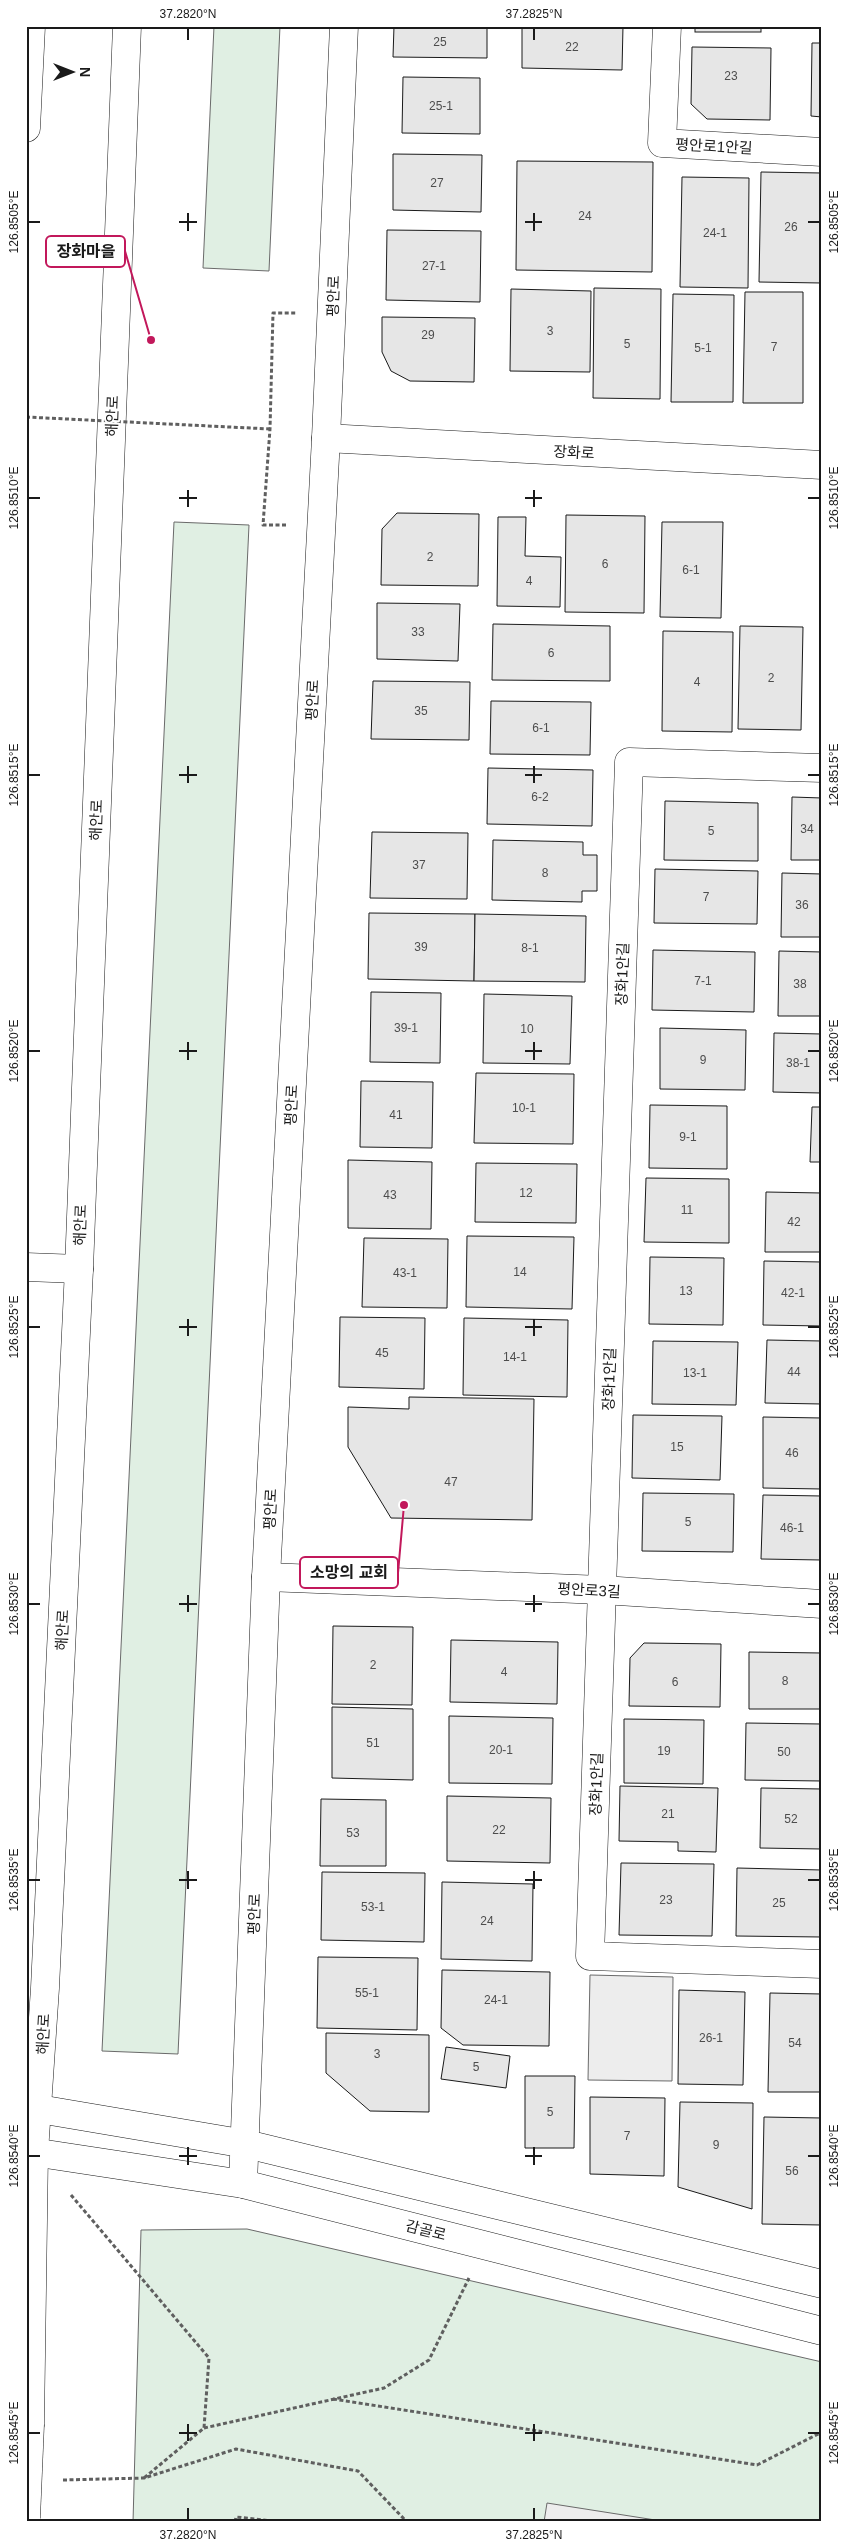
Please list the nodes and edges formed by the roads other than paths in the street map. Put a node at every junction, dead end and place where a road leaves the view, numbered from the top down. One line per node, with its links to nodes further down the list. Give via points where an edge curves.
1 (31, 26): 5 (street)
2 (127, 26): 11 (street, 해안로)
3 (344, 26): 7 (street, 평안로)
4 (667, 26): 6 (street, 평안로1안길, via 662,143)
5 (26, 128)
6 (822, 152)
7 (326, 438): 8 (street, 장화로); 12 (street, 평안로)
8 (822, 465)
9 (822, 768): 13 (street, 장화1안길, via 629,762)
10 (26, 1267): 11 (street)
11 (79, 1269): 16 (street, 해안로)
12 (266, 1576): 13 (street, 평안로3길); 17 (street, 평안로)
13 (602, 1590): 14 (street, 평안로3길); 15 (street, 장화1안길, via 590,1956)
14 (822, 1604)
15 (822, 1964)
16 (32, 2110): 17 (street); 18 (street, 해안로)
17 (246, 2144): 19 (street, 평안로); 20 (street)
18 (30, 2152): 19 (street, 감골로); 22 (street, 해안로, bridge, via 30,2424)
19 (243, 2184): 21 (street, 감골로)
20 (822, 2284)
21 (822, 2331)
22 (26, 2518)

